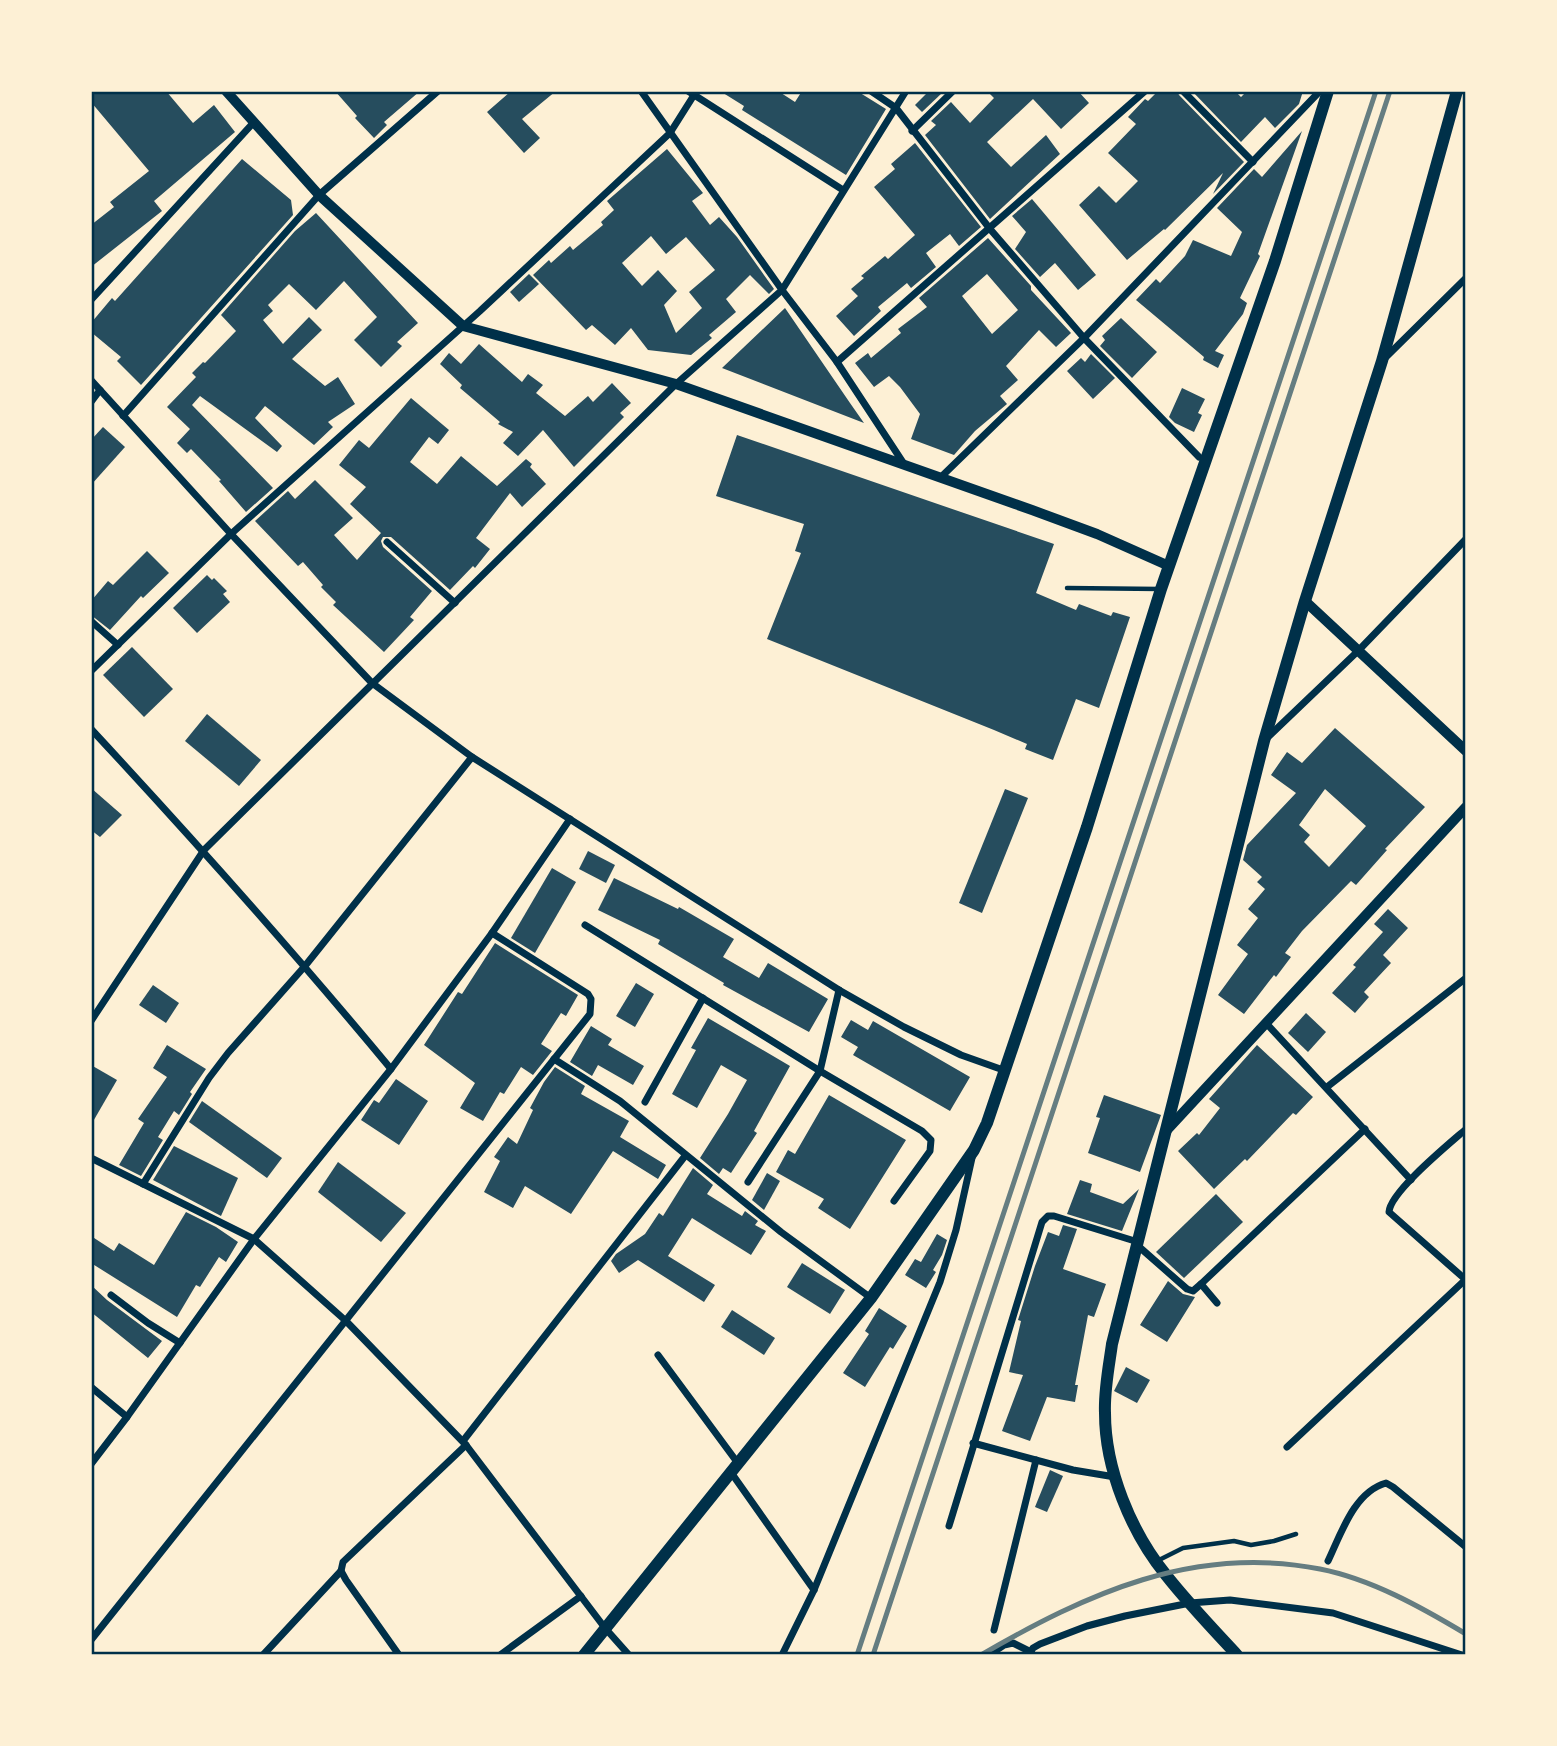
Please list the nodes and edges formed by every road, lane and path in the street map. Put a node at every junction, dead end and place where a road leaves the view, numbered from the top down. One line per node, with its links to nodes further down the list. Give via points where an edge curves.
1 (226, 91): 14 (street)
2 (438, 91): 19 (street)
3 (641, 91): 16 (street)
4 (870, 91): 13 (street)
5 (906, 91): 13 (street)
6 (953, 91): 15 (street)
7 (1145, 91): 20 (street)
8 (1183, 91): 17 (street)
9 (1320, 91): 17 (street)
10 (1328, 91): 39 (main road, via 1275,261)
11 (1457, 91): 26 (main road)
12 (691, 93): 16 (street); 18 (street)
13 (896, 108): 15 (street); 18 (street)
14 (254, 122): 19 (street); 23 (street)
15 (912, 131): 20 (street)
16 (670, 133): 22 (street); 24 (street)
17 (1253, 162): 25 (street)
18 (843, 190): 22 (street)
19 (319, 195): 24 (street); 32 (street)
20 (990, 229): 25 (street); 27 (street)
21 (1466, 278): 26 (street)
22 (781, 288): 27 (street); 29 (street)
23 (91, 300)
24 (463, 326): 29 (street); 36 (street)
25 (1084, 338): 33 (street); 35 (street)
26 (1382, 361): 42 (main road)
27 (837, 362): 34 (street)
28 (91, 380): 30 (street)
29 (676, 384): 34 (street); 43 (street)
30 (100, 390): 31 (street); 32 (street)
31 (91, 402)
32 (123, 416): 36 (street)
33 (1199, 457)
34 (904, 464): 35 (street)
35 (940, 478): 39 (street, via 1097,534)
36 (231, 534): 45 (street); 48 (street)
37 (1466, 538): 46 (street)
38 (387, 542): 43 (street)
39 (1169, 566): 41 (main road)
40 (1067, 588): 41 (lane)
41 (1161, 589): 69 (main road)
42 (1305, 601): 46 (street); 50 (main road)
43 (455, 603): 48 (street)
44 (91, 621): 45 (street)
45 (118, 645): 47 (street)
46 (1359, 651): 50 (street); 51 (street)
47 (91, 671)
48 (372, 683): 52 (street); 55 (street)
49 (91, 729): 55 (street)
50 (1264, 741): 74 (main road)
51 (1466, 751)
52 (472, 757): 54 (street); 58 (street)
53 (1466, 807): 65 (street)
54 (570, 819): 57 (street); 60 (street)
55 (204, 850): 58 (street); 63 (street)
56 (585, 925): 61 (street)
57 (492, 933): 66 (street, via 591,999 590,1014); 67 (street)
58 (305, 965): 67 (street); 80 (street, via 209,1078)
59 (1466, 978): 70 (street)
60 (839, 990): 68 (street); 69 (street, via 961,1055)
61 (704, 998): 68 (street); 71 (street)
62 (91, 1003): 63 (street)
63 (99, 1008): 64 (street)
64 (91, 1021)
65 (1266, 1023): 70 (street); 74 (street)
66 (554, 1059): 76 (street, via 620,1101); 89 (street)
67 (391, 1069): 82 (street)
68 (820, 1071): 79 (street); 81 (street, via 922,1130 931,1140 930,1151)
69 (1006, 1071): 75 (main road)
70 (1327, 1087): 72 (street)
71 (645, 1102)
72 (1365, 1129): 78 (street); 85 (street)
73 (1466, 1129): 78 (street)
74 (1166, 1132): 83 (main road)
75 (974, 1150): 87 (main road); 107 (street, via 940,1282)
76 (685, 1156): 87 (street); 94 (street)
77 (91, 1158): 80 (street)
78 (1411, 1180): 84 (street, via 1389,1212)
79 (748, 1182)
80 (143, 1184): 82 (street)
81 (894, 1201)
82 (254, 1239): 89 (street); 90 (street)
83 (1138, 1243): 85 (street, via 1187,1289 1193,1291); 95 (street, via 1054,1216 1045,1219); 100 (main road, via 1112,1344 1104,1411)
84 (1466, 1280): 96 (street)
85 (1201, 1284): 88 (street)
86 (111, 1295): 90 (street)
87 (871, 1297): 99 (main road)
88 (1217, 1303)
89 (346, 1321): 94 (street); 112 (street)
90 (180, 1343): 93 (street)
91 (658, 1355): 99 (street)
92 (91, 1387): 93 (street)
93 (127, 1417): 98 (street)
94 (465, 1443): 106 (street, via 343,1562); 108 (street)
95 (974, 1443): 97 (street); 101 (street)
96 (1287, 1447)
97 (1035, 1460): 100 (street); 111 (street)
98 (91, 1464)
99 (733, 1466): 107 (street); 110 (main road)
100 (1115, 1476): 105 (main road, via 1130,1515)
101 (950, 1526)
102 (1296, 1534): 105 (lane, via 1251,1545 1234,1541 1183,1548)
103 (1466, 1547): 104 (street, via 1386,1483 1370,1490 1354,1508)
104 (1328, 1560)
105 (1157, 1562): 109 (main road)
106 (341, 1571): 114 (street); 115 (street)
107 (814, 1590): 119 (street)
108 (581, 1596): 110 (street); 116 (street)
109 (1190, 1603): 113 (street, via 1087,1626 1036,1646); 121 (main road); 122 (street, via 1230,1600 1333,1613)
110 (605, 1628): 117 (main road); 118 (street)
111 (995, 1630)
112 (91, 1640)
113 (1030, 1653): 120 (street, via 1013,1643)
114 (263, 1655)
115 (399, 1655)
116 (500, 1655)
117 (584, 1655)
118 (629, 1655)
119 (782, 1655)
120 (989, 1655)
121 (1237, 1655)
122 (1462, 1655)

